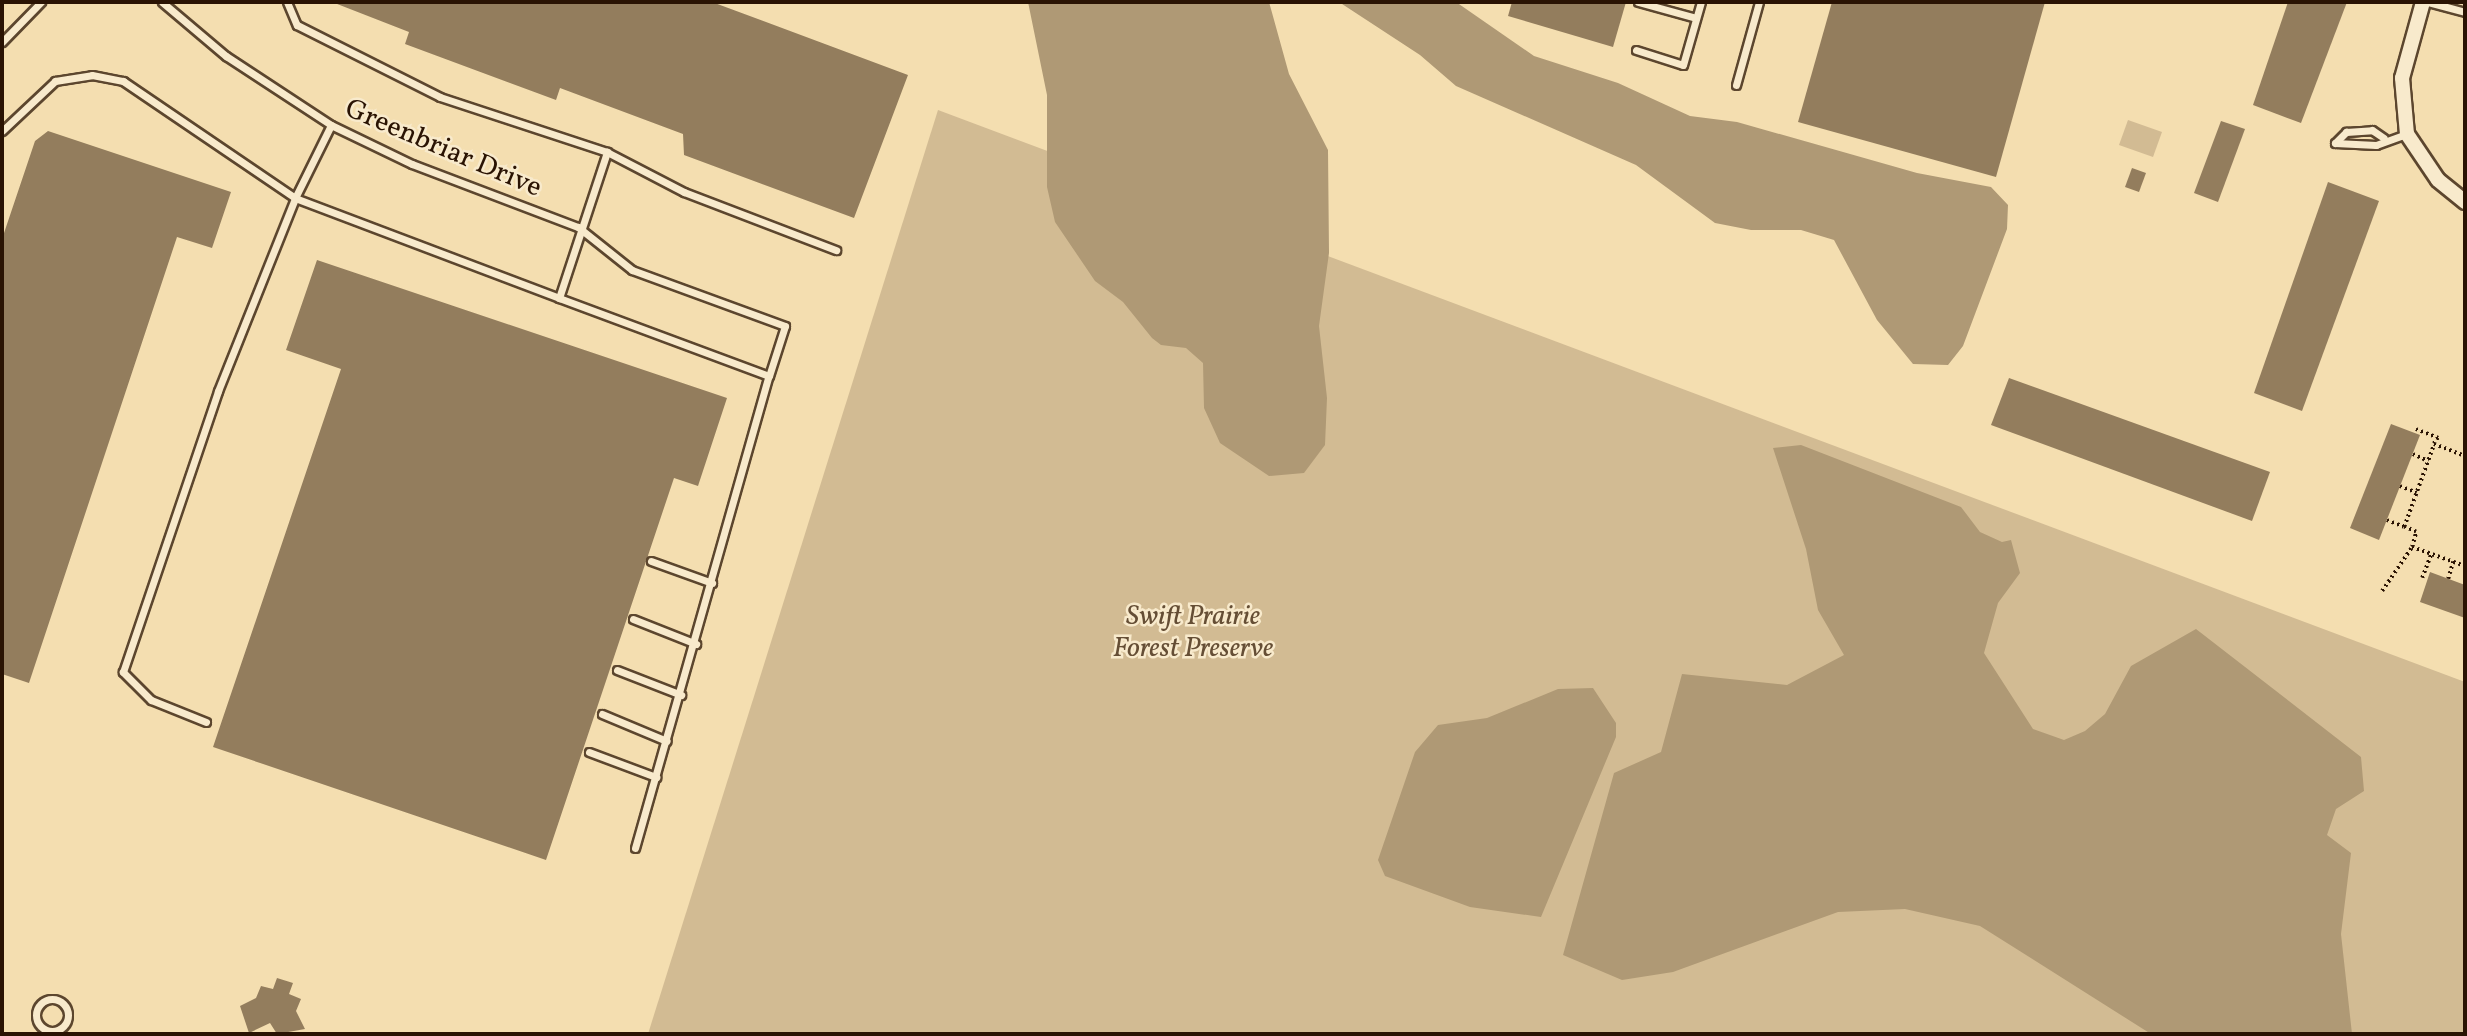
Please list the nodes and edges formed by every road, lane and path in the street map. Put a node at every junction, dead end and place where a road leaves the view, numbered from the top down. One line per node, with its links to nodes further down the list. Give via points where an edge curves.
1 (41, 2): 10 (lane)
2 (162, 2): 13 (lane, Greenbriar Drive, via 226,56)
3 (286, 2): 17 (lane, via 298,25 440,97)
4 (1638, 2): 9 (lane)
5 (1701, 2): 9 (lane)
6 (1759, 2): 12 (lane)
7 (2426, 2): 8 (lane); 15 (street, via 2402,78)
8 (2465, 12)
9 (1696, 18): 11 (lane, via 1683,65)
10 (2, 42)
11 (1636, 50)
12 (1736, 85)
13 (331, 125): 18 (lane); 20 (lane, Greenbriar Drive, via 412,164)
14 (2, 131): 18 (lane, via 55,80 92,75 123,81)
15 (2407, 134): 16 (lane); 19 (street, via 2438,180)
16 (2384, 138): 16 (lane, via 2372,130 2346,132 2334,143 2376,145)
17 (607, 152): 20 (lane); 21 (lane, via 684,192)
18 (295, 198): 22 (lane); 47 (lane, via 218,391 123,672 150,700)
19 (2465, 202)
20 (578, 227): 22 (lane); 23 (lane, Greenbriar Drive, via 632,270 785,326)
21 (836, 250)
22 (559, 298): 23 (lane)
23 (769, 376): 40 (lane)
24 (2416, 429): 25 (path, via 2438,438)
25 (2434, 444): 27 (path); 28 (path)
26 (2413, 454): 28 (path)
27 (2465, 456)
28 (2428, 461): 30 (path)
29 (2400, 486): 30 (path)
30 (2417, 493): 32 (path)
31 (2387, 520): 32 (path)
32 (2404, 527): 33 (path, via 2416,532)
33 (2412, 547): 34 (path); 41 (path)
34 (2431, 554): 36 (path); 38 (path)
35 (651, 561): 40 (lane)
36 (2453, 562): 37 (path); 39 (path)
37 (2465, 566)
38 (2422, 578)
39 (2448, 579)
40 (712, 583): 43 (lane)
41 (2382, 591)
42 (634, 619): 43 (lane)
43 (696, 644): 45 (lane)
44 (617, 670): 45 (lane)
45 (681, 695): 48 (lane)
46 (602, 714): 48 (lane)
47 (206, 722)
48 (667, 741): 50 (lane)
49 (589, 752): 50 (lane)
50 (656, 777): 51 (lane)
51 (635, 848)
52 (44, 1033): 52 (lane, via 36,1014 41,1003 60,999 69,1013 66,1022)

